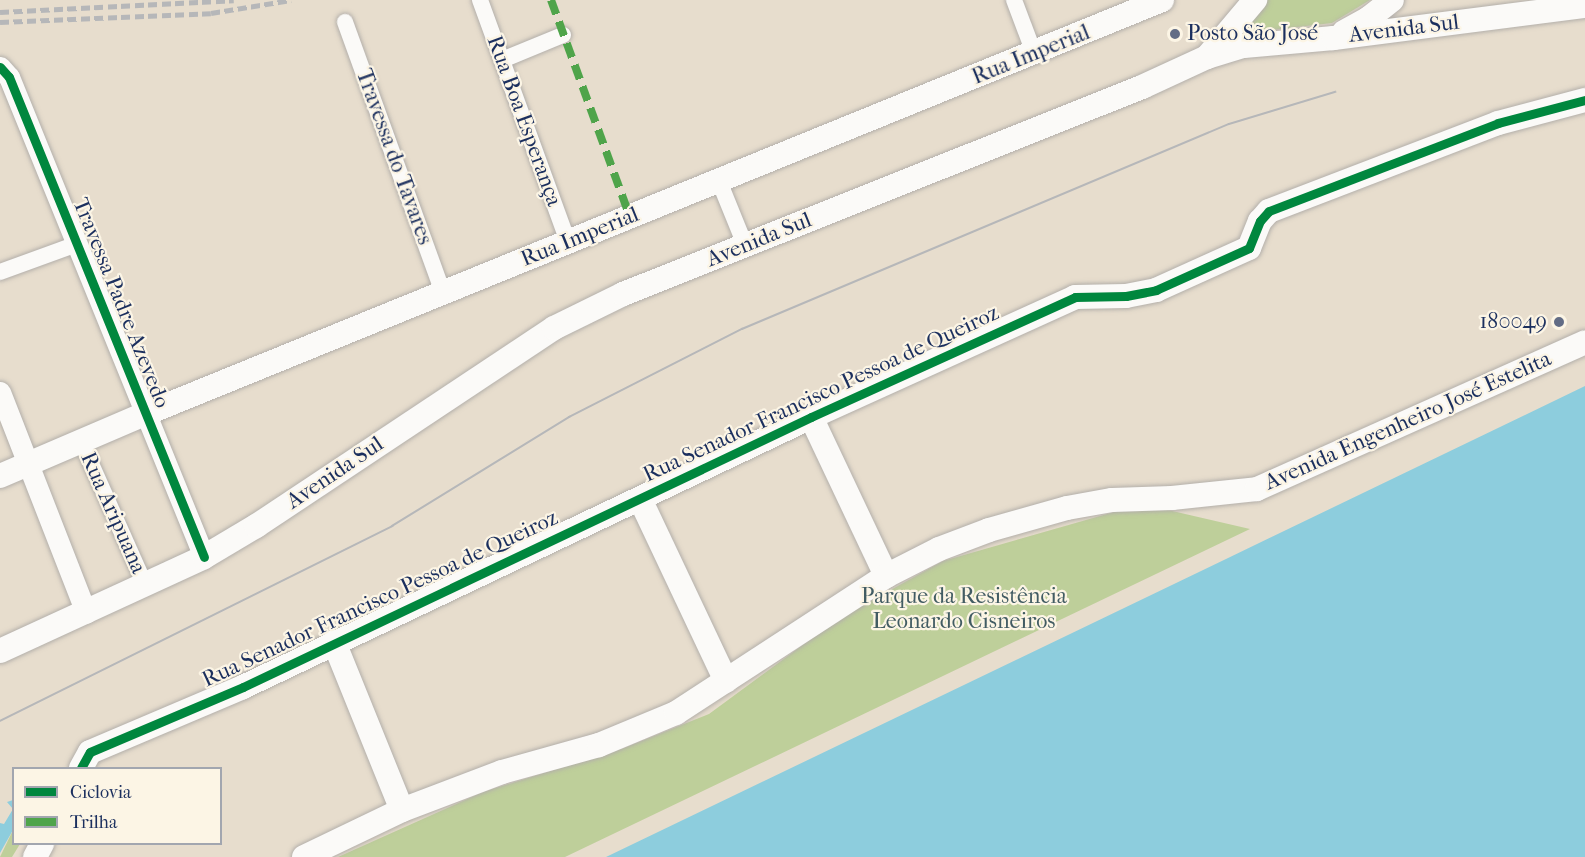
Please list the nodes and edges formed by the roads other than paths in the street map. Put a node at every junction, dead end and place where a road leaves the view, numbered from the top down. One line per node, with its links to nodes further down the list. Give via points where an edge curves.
1 (480, 0): 12 (street, Rua Boa Esperança)
2 (1014, 0): 10 (street)
3 (1162, 0): 10 (main road, Rua Imperial)
4 (1255, 0): 11 (main road)
5 (1392, 0): 9 (main road)
6 (1585, 6): 9 (main road, Avenida Sul)
7 (345, 22): 20 (street, Travessa do Tavares)
8 (563, 35): 12 (street)
9 (1334, 38): 11 (main road, Avenida Sul, via 1244,46)
10 (1034, 53): 15 (main road, Rua Imperial)
11 (1207, 57): 18 (main road, Avenida Sul, via 1142,87)
12 (502, 60): 16 (street, Rua Boa Esperança)
13 (0, 67): 17 (street, Travessa Padre Azevedo, via 9,77)
14 (1585, 100): 24 (main road, Rua Senador Francisco Pessoa de Queiroz, via 1498,123 1269,211 1260,221 1249,248 1200,272 1156,290 1126,296 1075,297)
15 (719, 181): 16 (main road, Rua Imperial); 18 (street)
16 (568, 242): 20 (main road, Rua Imperial)
17 (77, 244): 19 (street); 23 (street, Travessa Padre Azevedo)
18 (745, 245): 29 (main road, Avenida Sul, via 623,294 554,328)
19 (0, 272)
20 (442, 293): 23 (main road, Rua Imperial)
21 (1585, 342): 30 (main road, Avenida Engenheiro José Estelita, via 1257,489 1112,500 1067,508 989,530 939,549)
22 (0, 392): 26 (street)
23 (145, 414): 25 (main road, Rua Imperial); 29 (street, Travessa Padre Azevedo)
24 (811, 417): 28 (main road, Rua Senador Francisco Pessoa de Queiroz); 30 (main road)
25 (81, 441): 26 (main road, Rua Imperial); 31 (street, Rua Aripuana)
26 (27, 466): 27 (main road, Rua Imperial); 32 (street)
27 (0, 476)
28 (640, 499): 33 (main road, Rua Senador Francisco Pessoa de Queiroz); 35 (main road)
29 (204, 557): 31 (main road, Avenida Sul)
30 (886, 576): 35 (main road, Avenida Engenheiro José Estelita)
31 (145, 585): 32 (main road, Avenida Sul)
32 (86, 613): 34 (main road, Avenida Sul)
33 (334, 642): 36 (main road, Rua Senador Francisco Pessoa de Queiroz, via 243,687 90,752); 37 (main road)
34 (0, 651)
35 (726, 681): 37 (main road, Avenida Engenheiro José Estelita, via 676,713 599,745 502,772)
36 (82, 767)
37 (402, 810): 38 (main road, Avenida Engenheiro José Estelita)
38 (304, 857)

